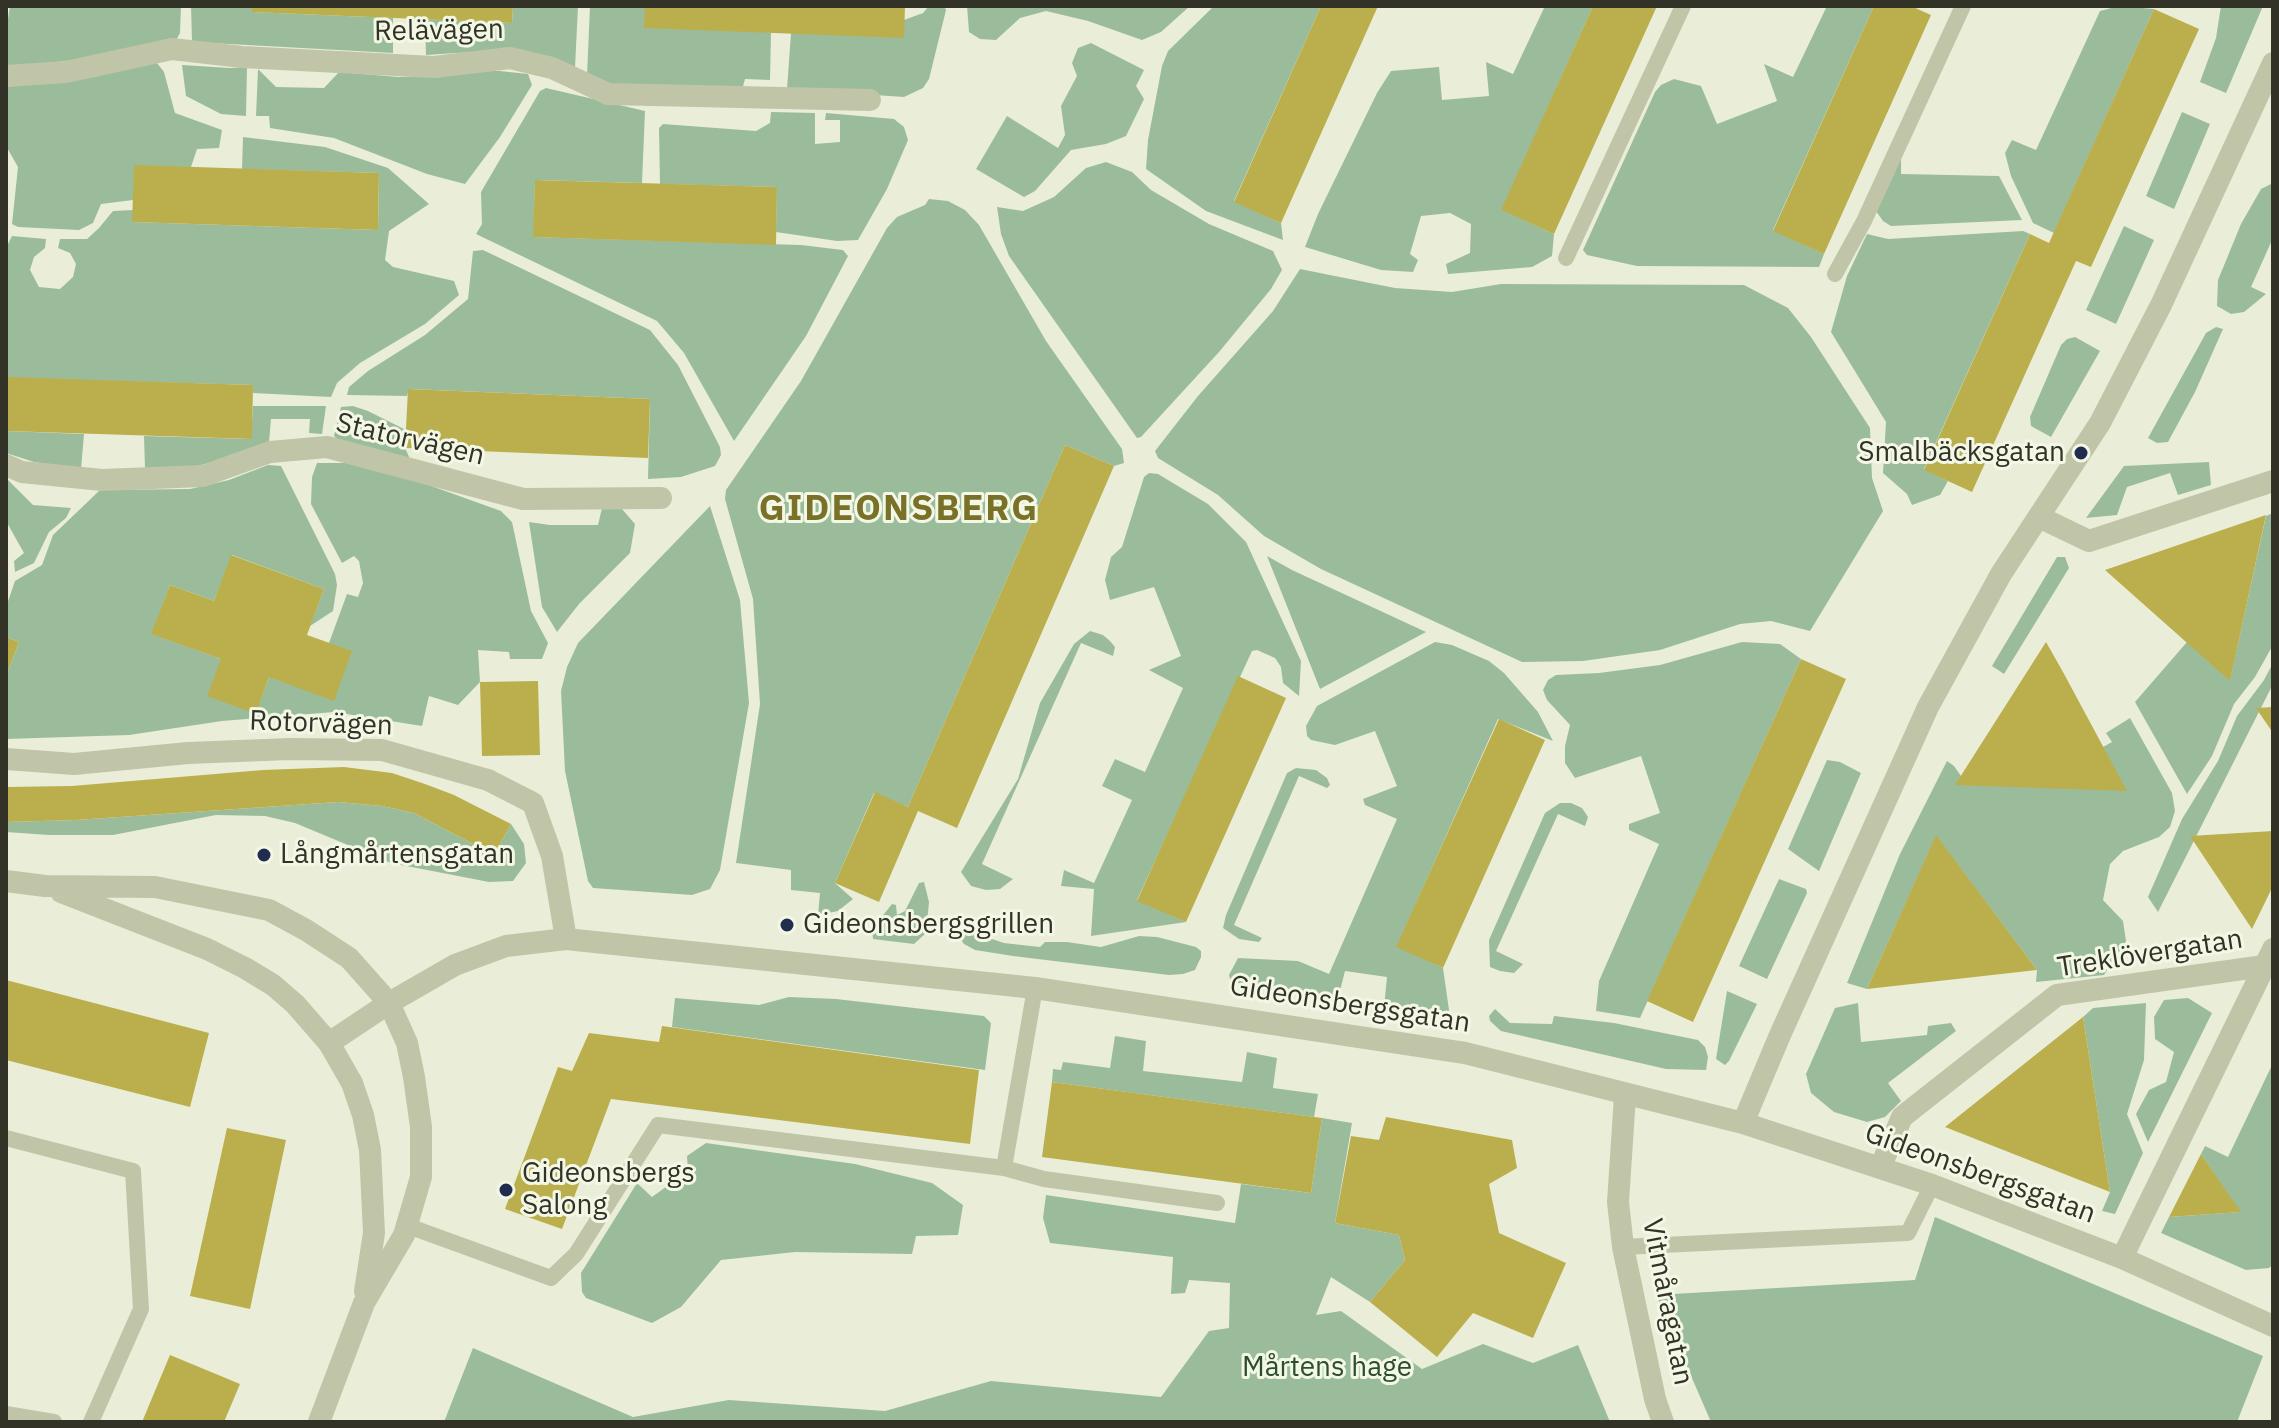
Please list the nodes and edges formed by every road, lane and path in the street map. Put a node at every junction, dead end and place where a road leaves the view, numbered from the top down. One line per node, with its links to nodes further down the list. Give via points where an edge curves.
1 (1683, 6): 6 (lane)
2 (1963, 6): 7 (lane)
3 (2273, 63): 11 (street, via 2161,305 2100,423)
4 (6, 76): 5 (street, Relävägen, via 66,72 172,49 434,67 510,58 552,68 608,94)
5 (870, 100)
6 (1566, 258)
7 (1835, 274)
8 (6, 465): 10 (street, Statorvägen, via 22,472 102,480 203,476 270,452 327,447 523,499)
9 (2273, 481): 11 (street, via 2089,541)
10 (661, 498)
11 (2039, 517): 21 (street, via 2001,574 1928,707)
12 (6, 759): 15 (street, Rotorvägen, via 74,764 188,753 382,750 488,780 533,803 552,856)
13 (6, 881): 14 (street)
14 (45, 886): 18 (street, via 155,887 269,910 349,958); 19 (street, via 245,968 295,1004)
15 (566, 939): 17 (street, Gideonsbergsgatan); 18 (street, Gideonsbergsgatan, via 506,946 455,965)
16 (2269, 957): 24 (street, Treklövergatan, via 2057,995 1902,1117); 29 (street, Treklövergatan)
17 (1035, 988): 20 (street, Gideonsbergsgatan, via 1465,1053); 23 (lane)
18 (389, 1003): 19 (street, Gideonsbergsgatan); 27 (street, via 407,1043 421,1127 421,1177)
19 (329, 1043): 30 (street, via 352,1083 370,1150 374,1233)
20 (1625, 1096): 21 (street, Gideonsbergsgatan); 28 (street, Vitmåragatan, via 1618,1202)
21 (1743, 1123): 24 (street, Gideonsbergsgatan)
22 (6, 1138): 34 (lane, via 133,1171 141,1309)
23 (1004, 1168): 26 (lane, via 1044,1179); 27 (lane, via 658,1125 576,1254 551,1278)
24 (1880, 1168): 25 (street, Gideonsbergsgatan)
25 (1932, 1185): 28 (lane, via 1908,1233); 29 (street, Gideonsbergsgatan)
26 (1217, 1203)
27 (408, 1226): 30 (street)
28 (1623, 1247): 36 (street, Vitmåragatan)
29 (2122, 1258): 31 (street, Gideonsbergsgatan)
30 (364, 1303): 35 (street)
31 (2273, 1326)
32 (6, 1414): 33 (lane)
33 (54, 1422)
34 (91, 1422)
35 (319, 1422)
36 (1663, 1422)

